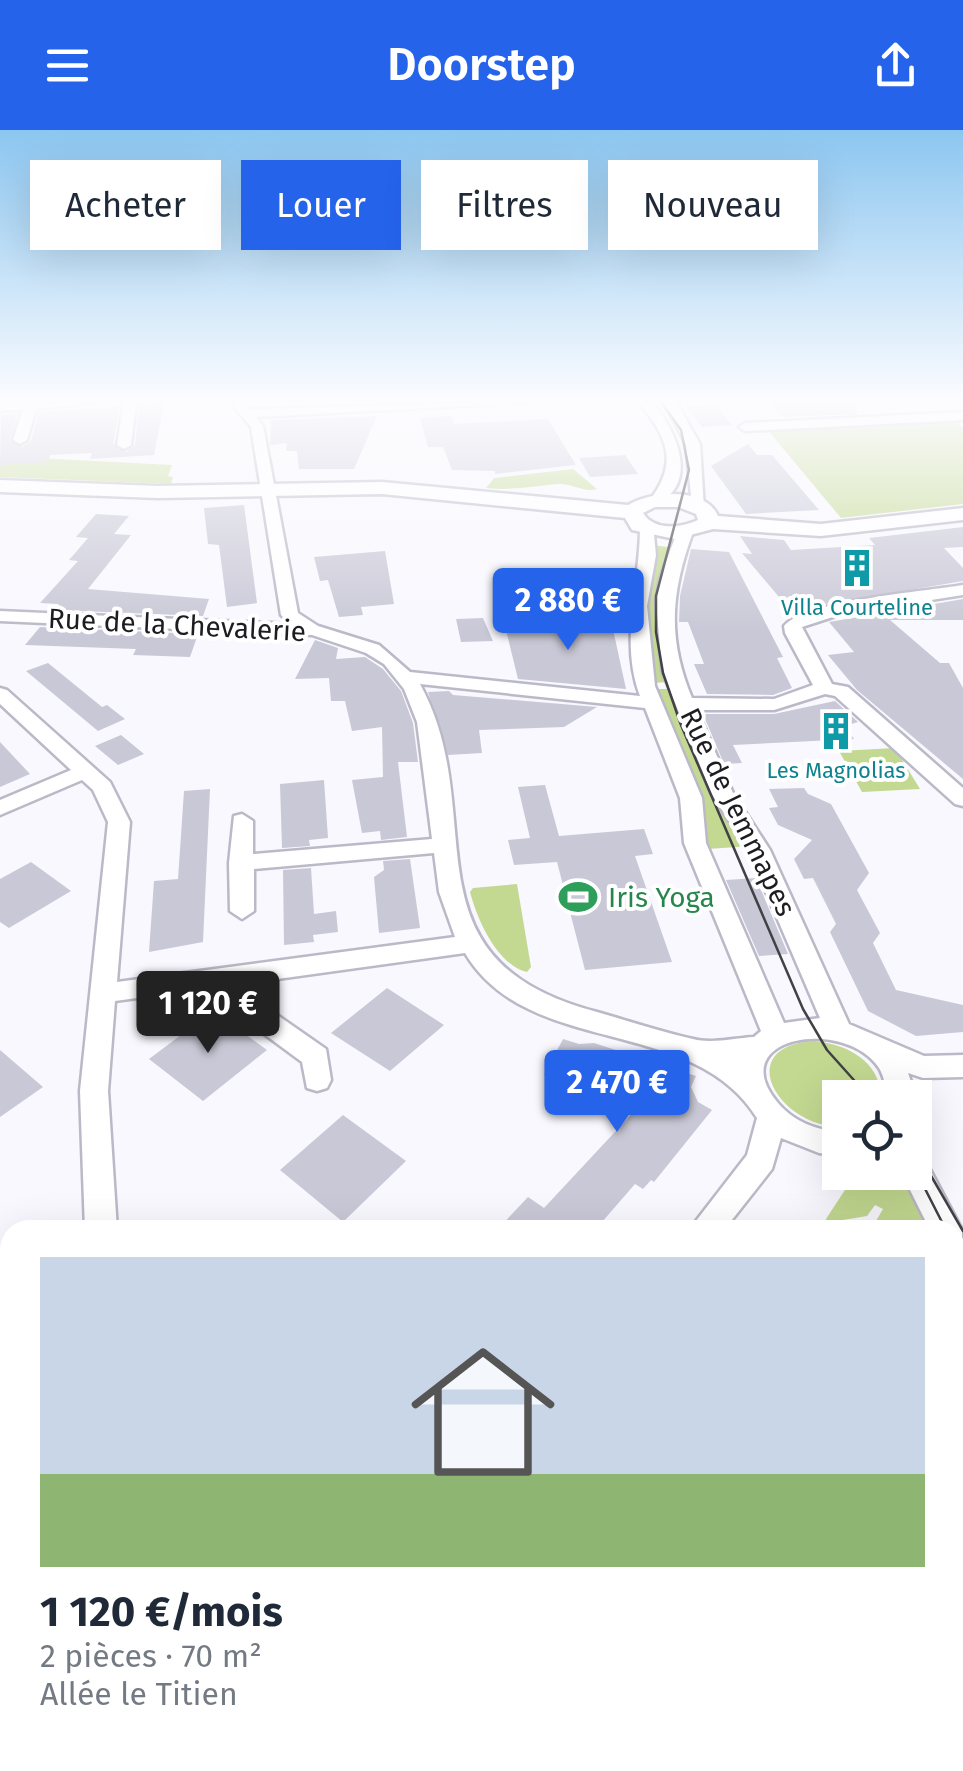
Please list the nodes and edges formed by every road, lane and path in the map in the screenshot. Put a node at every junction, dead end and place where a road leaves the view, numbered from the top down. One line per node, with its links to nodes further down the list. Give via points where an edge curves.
1 (264, 479): 5 (street)
2 (672, 479): 6 (street)
3 (699, 479): 7 (street)
4 (0, 486): 5 (main road)
5 (266, 490): 9 (main road, via 402,488); 13 (street, via 290,615)
6 (657, 500): 7 (main road); 9 (main road, via 641,504)
7 (704, 514): 8 (main road, via 821,530); 10 (main road)
8 (963, 514)
9 (640, 520): 10 (main road); 17 (street, Rue de Jemmapes, via 638,631)
10 (685, 532): 18 (street, Rue de Jemmapes, via 664,602 672,670)
11 (963, 590): 15 (street, via 798,621 794,633)
12 (0, 616): 13 (street, Rue de la Chevalerie)
13 (312, 630): 14 (street, Rue de la Chevalerie, via 375,650)
14 (408, 677): 17 (street); 23 (street, via 431,738)
15 (832, 690): 18 (street, via 781,702); 20 (street)
16 (0, 694): 19 (street)
17 (652, 703): 30 (street, Rue de Jemmapes, via 691,798 695,843)
18 (684, 704): 29 (street, Rue de Jemmapes, via 722,794 760,850)
19 (86, 771): 21 (street); 28 (street, via 119,822)
20 (963, 799)
21 (0, 808)
22 (242, 821): 24 (street)
23 (443, 845): 24 (street); 26 (street)
24 (240, 864): 25 (street)
25 (242, 911)
26 (469, 944): 27 (street); 32 (street, via 512,989)
27 (207, 979): 28 (street); 35 (street, via 316,1057)
28 (104, 993): 44 (street, via 94,1091)
29 (838, 1030): 30 (street, via 794,1027); 31 (street)
30 (766, 1040): 32 (street); 38 (street, via 750,1073)
31 (877, 1050): 34 (street); 36 (street)
32 (697, 1051): 38 (street)
33 (963, 1066): 34 (street)
34 (923, 1067): 37 (street)
35 (317, 1080)
36 (898, 1080)
37 (912, 1080)
38 (752, 1088): 39 (street)
39 (772, 1116): 40 (street); 42 (street)
40 (809, 1138): 41 (street); 42 (street)
41 (822, 1141)
42 (761, 1160): 45 (street)
43 (925, 1190): 46 (street)
44 (100, 1220)
45 (713, 1220)
46 (941, 1220)

